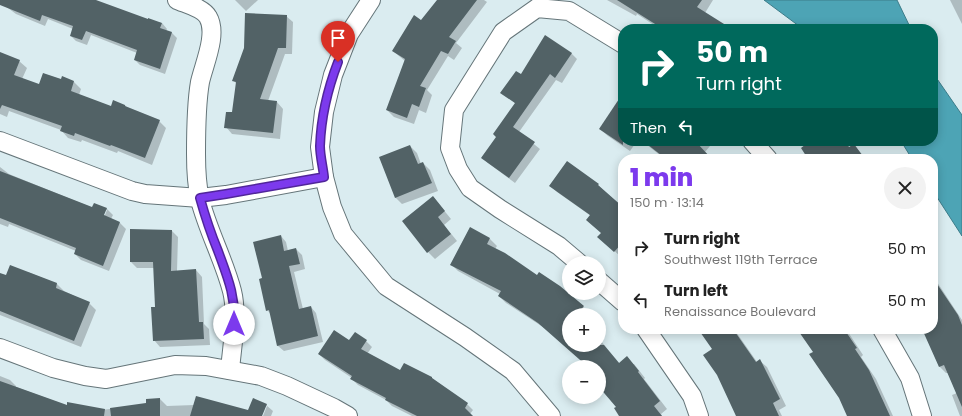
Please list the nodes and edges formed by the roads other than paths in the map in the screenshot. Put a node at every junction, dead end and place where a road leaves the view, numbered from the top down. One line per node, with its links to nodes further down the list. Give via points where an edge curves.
1 (177, 0): 8 (street, via 199,9 208,16 212,28 200,82 197,120 196,155)
2 (372, 0): 7 (street, via 349,34 333,75 324,112 320,147)
3 (618, 41): 9 (street, via 569,11 537,8 503,32 454,110 450,148 458,169 470,188 560,246)
4 (0, 141): 8 (street, via 132,192)
5 (756, 146): 6 (street)
6 (764, 154)
7 (324, 177): 8 (street); 17 (street, via 343,234 386,286 513,371)
8 (200, 198): 15 (street, via 232,292 235,314)
9 (571, 256)
10 (606, 287): 11 (street)
11 (618, 298)
12 (649, 334): 18 (street, via 692,396)
13 (885, 334): 19 (street, via 910,378)
14 (0, 348): 15 (street, via 53,368 106,379 175,365)
15 (230, 370): 16 (street, via 261,376 301,392)
16 (348, 416)
17 (551, 416)
18 (699, 416)
19 (922, 416)

